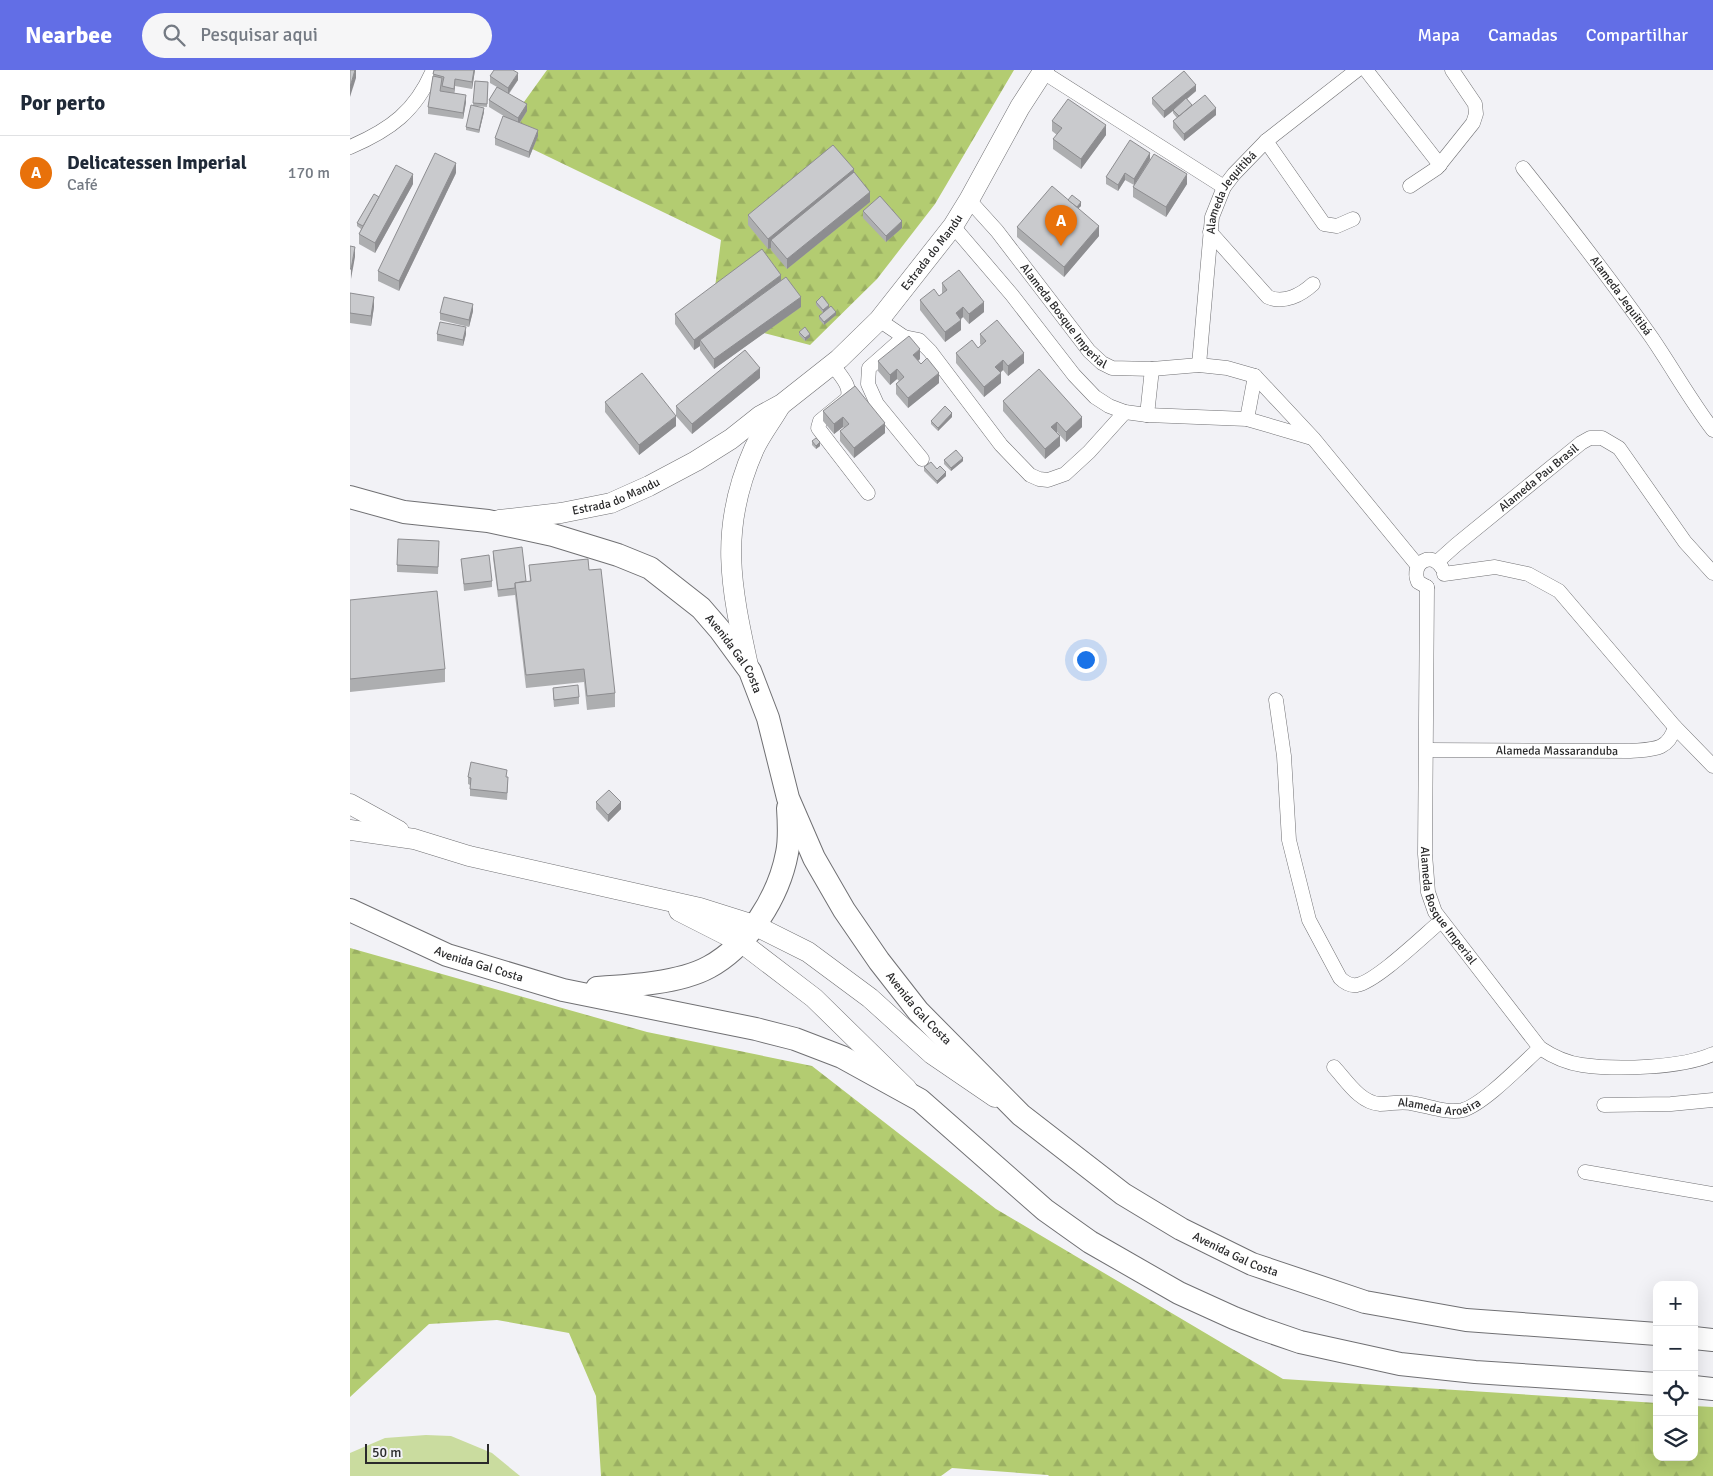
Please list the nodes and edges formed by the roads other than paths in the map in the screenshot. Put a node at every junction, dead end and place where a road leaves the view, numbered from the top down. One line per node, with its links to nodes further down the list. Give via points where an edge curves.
1 (433, 70): 7 (street, via 426,88 411,109 376,136)
2 (1357, 70): 6 (street, Alameda Jequitibá)
3 (1366, 70): 8 (street)
4 (1452, 70): 8 (street, via 1475,104 1476,114 1473,124)
5 (1044, 71): 11 (street); 12 (main road, Estrada do Mandu, via 1020,107)
6 (1266, 141): 11 (street, Alameda Jequitibá); 13 (street, via 1324,224 1337,226)
7 (350, 147)
8 (1440, 165): 10 (street)
9 (1523, 168): 27 (street, Alameda Jequitibá, via 1604,272)
10 (1410, 186)
11 (1224, 187): 15 (street, Alameda Jequitibá, via 1212,217)
12 (969, 200): 14 (main road, Estrada do Mandu); 21 (street, Alameda Bosque Imperial, via 997,230 1089,351 1112,368)
13 (1353, 220)
14 (953, 226): 17 (main road, Estrada do Mandu); 24 (street, via 1074,375 1095,397)
15 (1210, 232): 16 (street, via 1268,297 1283,299 1303,293); 20 (street, Alameda Jequitibá)
16 (1313, 284)
17 (879, 320): 18 (street); 19 (main road, Estrada do Mandu)
18 (904, 336): 24 (street, via 919,340 930,351 1001,445 1030,475 1039,479 1048,480 1065,474 1090,452); 29 (street, via 869,368 868,384 877,404)
19 (832, 364): 23 (main road, Estrada do Mandu); 30 (street, via 850,389 849,395 820,421 818,428)
20 (1199, 365): 21 (street, Alameda Bosque Imperial); 22 (street, Alameda Bosque Imperial)
21 (1152, 369): 25 (street)
22 (1255, 376): 26 (street); 28 (street, Alameda Bosque Imperial)
23 (782, 404): 32 (main road, Estrada do Mandu, via 696,461 611,503 561,513); 37 (main road, Estrada do Mandu, via 754,448 736,498 731,532 730,561 737,613)
24 (1125, 412): 25 (street)
25 (1147, 415): 26 (street)
26 (1247, 419): 28 (street)
27 (1713, 430)
28 (1313, 438): 33 (street, Alameda Bosque Imperial)
29 (922, 459)
30 (868, 493)
31 (350, 497): 32 (main road, Avenida Gal Costa, via 404,512)
32 (488, 521): 37 (main road, Avenida Gal Costa, via 553,535 650,568 701,608)
33 (1418, 566): 34 (street, via 1427,560); 36 (street, Alameda Bosque Imperial, via 1418,582)
34 (1441, 568): 35 (street, Alameda Pau Brasil, via 1456,545 1581,443 1590,438 1602,438 1619,448 1685,542); 36 (street, via 1440,583); 39 (street, via 1495,568 1528,574 1559,591)
35 (1713, 573)
36 (1427, 587): 40 (street, Alameda Bosque Imperial)
37 (750, 672): 42 (main road, Avenida Gal Costa, via 768,718)
38 (1276, 700): 48 (street, via 1284,756 1289,840 1309,920 1340,978 1347,984 1356,985 1372,979)
39 (1675, 727): 40 (street, Alameda Massaranduba, via 1666,744 1656,749); 41 (street)
40 (1427, 750): 48 (street, Alameda Bosque Imperial, via 1426,872 1428,892)
41 (1713, 766)
42 (788, 798): 49 (main road, via 787,853 777,888); 58 (main road, Avenida Gal Costa, via 814,858 844,910 879,960 918,1011)
43 (350, 804): 45 (main road)
44 (350, 830): 45 (main road)
45 (414, 839): 46 (main road, via 469,856)
46 (650, 897): 49 (main road); 50 (main road)
47 (350, 910): 51 (main road, Avenida Gal Costa, via 447,955)
48 (1441, 921): 52 (street, Alameda Bosque Imperial)
49 (754, 925): 50 (main road); 58 (main road, via 808,952 870,998 932,1054)
50 (742, 943): 51 (main road, via 709,968 687,976 633,986); 55 (main road, via 814,998)
51 (563, 990): 55 (main road, Avenida Gal Costa, via 756,1028 796,1039 842,1056)
52 (1540, 1048): 53 (street, Alameda Bosque Imperial, via 1553,1057 1582,1065 1631,1067 1677,1064); 54 (street, Alameda Aroeira, via 1503,1082 1462,1110 1408,1102 1374,1103 1363,1098)
53 (1713, 1054)
54 (1334, 1066)
55 (920, 1100): 64 (main road, Avenida Gal Costa, via 1045,1210 1090,1242 1179,1293 1234,1318 1300,1342 1400,1364)
56 (1713, 1100): 57 (street)
57 (1604, 1105)
58 (1021, 1115): 61 (main road, Avenida Gal Costa, via 1122,1194 1180,1229 1252,1264 1365,1302 1436,1316)
59 (1585, 1172): 60 (street)
60 (1713, 1194)
61 (1653, 1334)
62 (1698, 1338): 63 (main road)
63 (1713, 1340)
64 (1653, 1384)
65 (1698, 1387): 66 (main road)
66 (1713, 1389)

